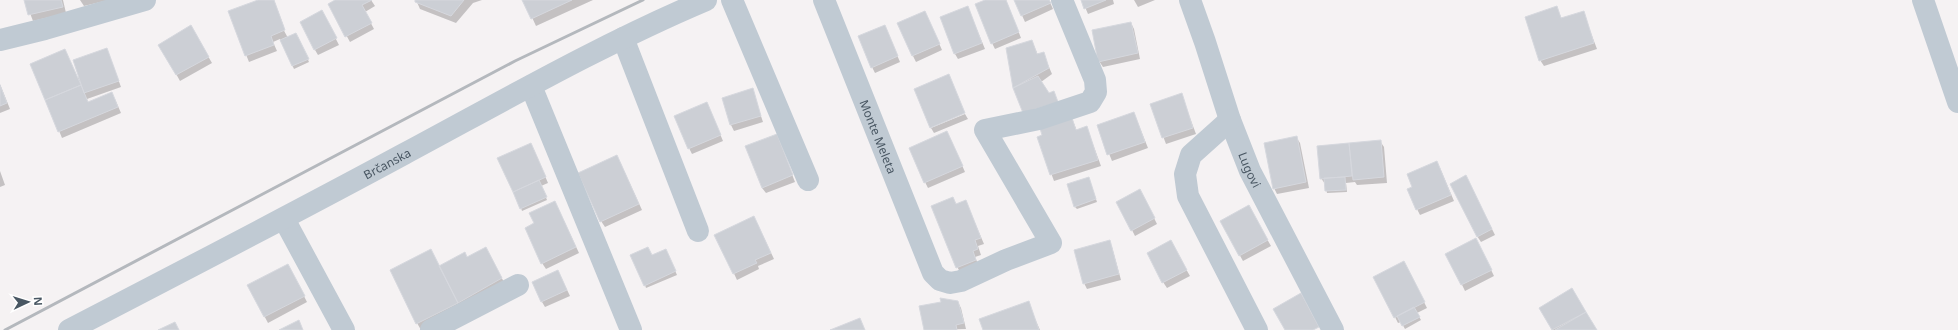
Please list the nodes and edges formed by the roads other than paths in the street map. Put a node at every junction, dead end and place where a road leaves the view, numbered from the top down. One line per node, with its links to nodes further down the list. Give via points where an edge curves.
1 (145, 0): 9 (street)
2 (706, 0): 8 (street, Brčanska)
3 (732, 0): 13 (street)
4 (824, 0): 5 (street, Monte Meleta, via 933,273 940,280 950,283 962,281 1006,260 1051,243 985,130 1039,119 1090,102 1096,92 1095,80)
5 (1062, 0)
6 (1190, 0): 12 (street, Lugovi)
7 (1923, 0): 11 (street)
8 (623, 38): 10 (street, Brčanska); 15 (street)
9 (0, 40)
10 (531, 86): 14 (street, Brčanska); 20 (street)
11 (1958, 102)
12 (1230, 120): 21 (street, via 1191,155 1185,174 1188,196); 22 (street, Lugovi, via 1250,171)
13 (808, 180)
14 (284, 219): 17 (street, Brčanska); 18 (street)
15 (698, 231)
16 (518, 285): 19 (street)
17 (69, 330)
18 (344, 330)
19 (431, 330)
20 (631, 330)
21 (1257, 330)
22 (1333, 330)

